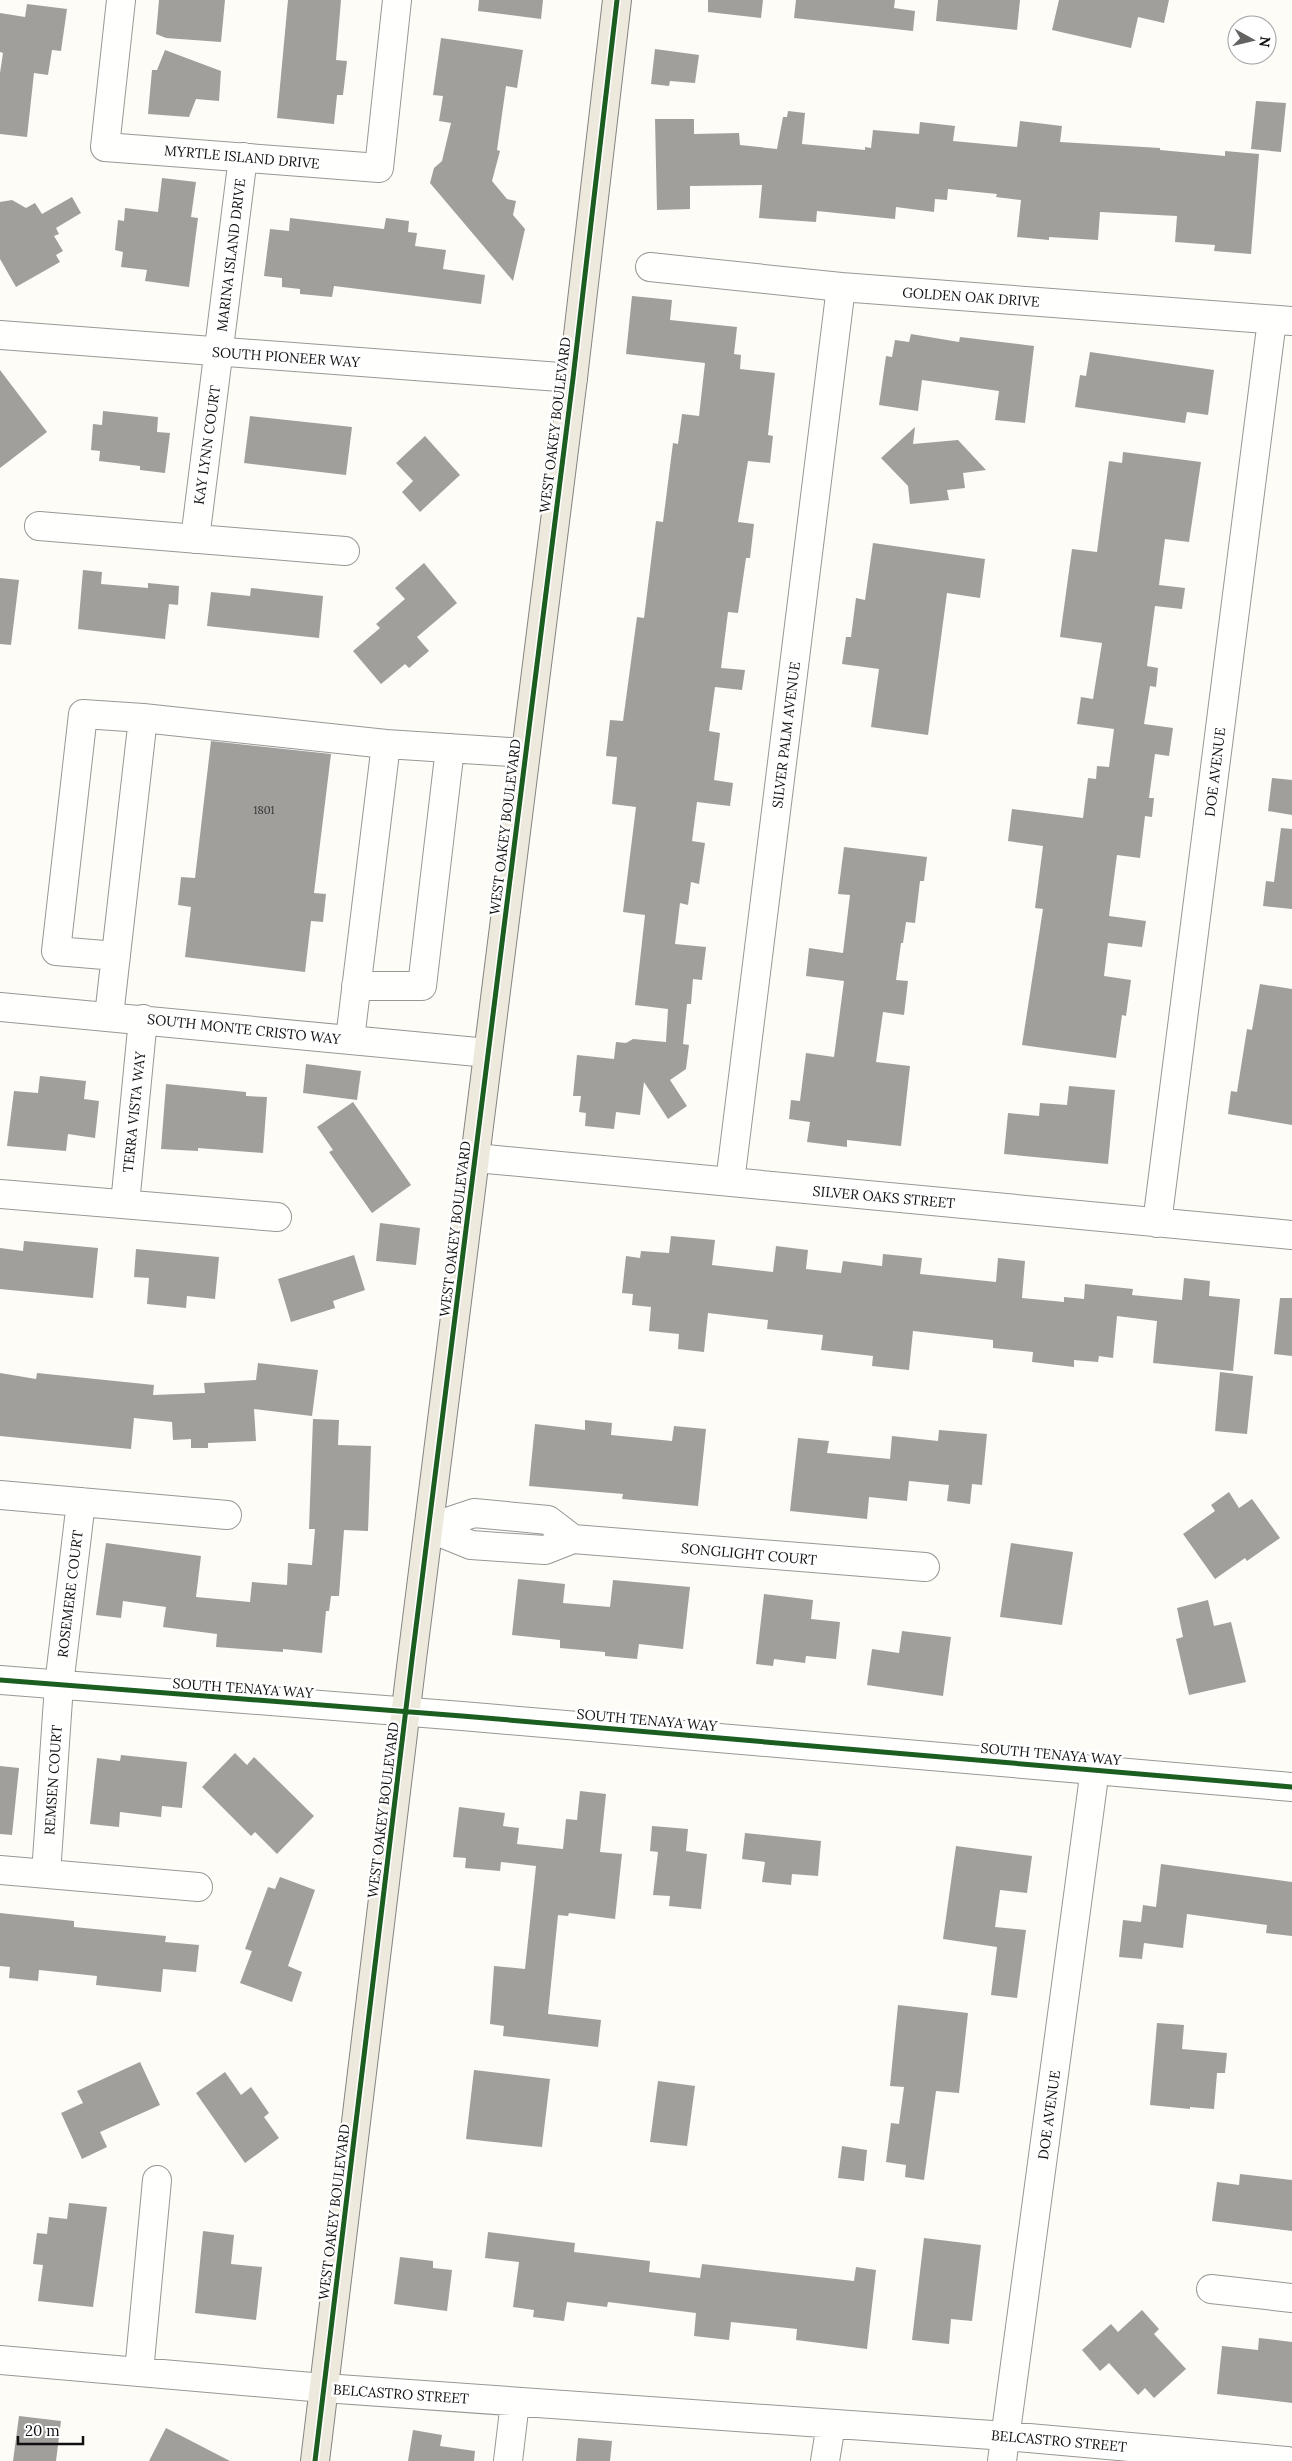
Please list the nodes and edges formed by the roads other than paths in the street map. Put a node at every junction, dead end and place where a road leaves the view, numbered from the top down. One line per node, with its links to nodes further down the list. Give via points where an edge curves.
1 (120, 0): 4 (street, MYRTLE ISLAND DRIVE, via 105,147)
2 (397, 0): 4 (street, MYRTLE ISLAND DRIVE, via 380,168)
3 (617, 0): 10 (main road, WEST OAKEY BOULEVARD)
4 (243, 157): 9 (street, MARINA ISLAND DRIVE)
5 (650, 267): 6 (street, GOLDEN OAK DRIVE)
6 (841, 287): 7 (street, GOLDEN OAK DRIVE); 26 (street, SILVER PALM AVENUE)
7 (1282, 320): 30 (street, DOE AVENUE)
8 (0, 336): 9 (street, SOUTH PIONEER WAY)
9 (219, 352): 10 (street, SOUTH PIONEER WAY); 12 (street, KAY LYNN COURT)
10 (572, 378): 17 (main road, WEST OAKEY BOULEVARD)
11 (39, 526): 12 (street)
12 (194, 539): 13 (street)
13 (345, 551)
14 (143, 718): 15 (street); 18 (street); 18 (street, via 83,714 79,744 56,951)
15 (386, 744): 16 (street); 19 (street)
16 (450, 748): 17 (street); 19 (street, via 422,986)
17 (525, 754): 24 (main road, WEST OAKEY BOULEVARD)
18 (116, 956): 21 (street)
19 (356, 986): 23 (street)
20 (0, 1007): 21 (street, SOUTH MONTE CRISTO WAY)
21 (109, 1016): 22 (street, SOUTH MONTE CRISTO WAY)
22 (144, 1019): 23 (street, SOUTH MONTE CRISTO WAY); 28 (street, TERRA VISTA WAY)
23 (350, 1039): 24 (street, SOUTH MONTE CRISTO WAY)
24 (488, 1053): 25 (main road, WEST OAKEY BOULEVARD)
25 (476, 1158): 26 (street, SILVER OAKS STREET); 36 (main road, WEST OAKEY BOULEVARD)
26 (730, 1182): 30 (street, SILVER OAKS STREET)
27 (0, 1194): 28 (street)
28 (125, 1204): 29 (street)
29 (277, 1217)
30 (1157, 1224): 31 (street, SILVER OAKS STREET)
31 (1292, 1235)
32 (0, 1496): 33 (street)
33 (81, 1502): 34 (street); 41 (street, ROSEMERE COURT)
34 (227, 1515)
35 (515, 1517): 36 (street, via 474,1513); 37 (street, via 548,1520); 38 (street)
36 (428, 1528): 38 (street, SONGLIGHT COURT, via 471,1545); 42 (main road, WEST OAKEY BOULEVARD)
37 (573, 1539): 38 (street, SONGLIGHT COURT, via 545,1550); 39 (street, SONGLIGHT COURT)
38 (512, 1548)
39 (925, 1567)
40 (0, 1680): 41 (street, SOUTH TENAYA WAY)
41 (59, 1685): 42 (street, SOUTH TENAYA WAY); 46 (street, REMSEN COURT)
42 (406, 1711): 43 (street, SOUTH TENAYA WAY); 53 (main road, WEST OAKEY BOULEVARD)
43 (1095, 1769): 44 (street, SOUTH TENAYA WAY); 56 (street, DOE AVENUE)
44 (1292, 1787)
45 (0, 1870): 46 (street)
46 (46, 1874): 47 (street)
47 (198, 1887)
48 (157, 2180): 52 (street)
49 (1211, 2289): 50 (street)
50 (1292, 2298)
51 (0, 2360): 52 (street, BELCASTRO STREET)
52 (138, 2372): 53 (street, BELCASTRO STREET)
53 (324, 2388): 54 (street, BELCASTRO STREET); 57 (main road, WEST OAKEY BOULEVARD)
54 (515, 2402): 55 (street, BELCASTRO STREET); 58 (street)
55 (831, 2424): 56 (street, BELCASTRO STREET); 59 (street)
56 (1004, 2448): 60 (street, BELCASTRO STREET)
57 (315, 2461)
58 (508, 2461)
59 (826, 2461)
60 (1288, 2461)

